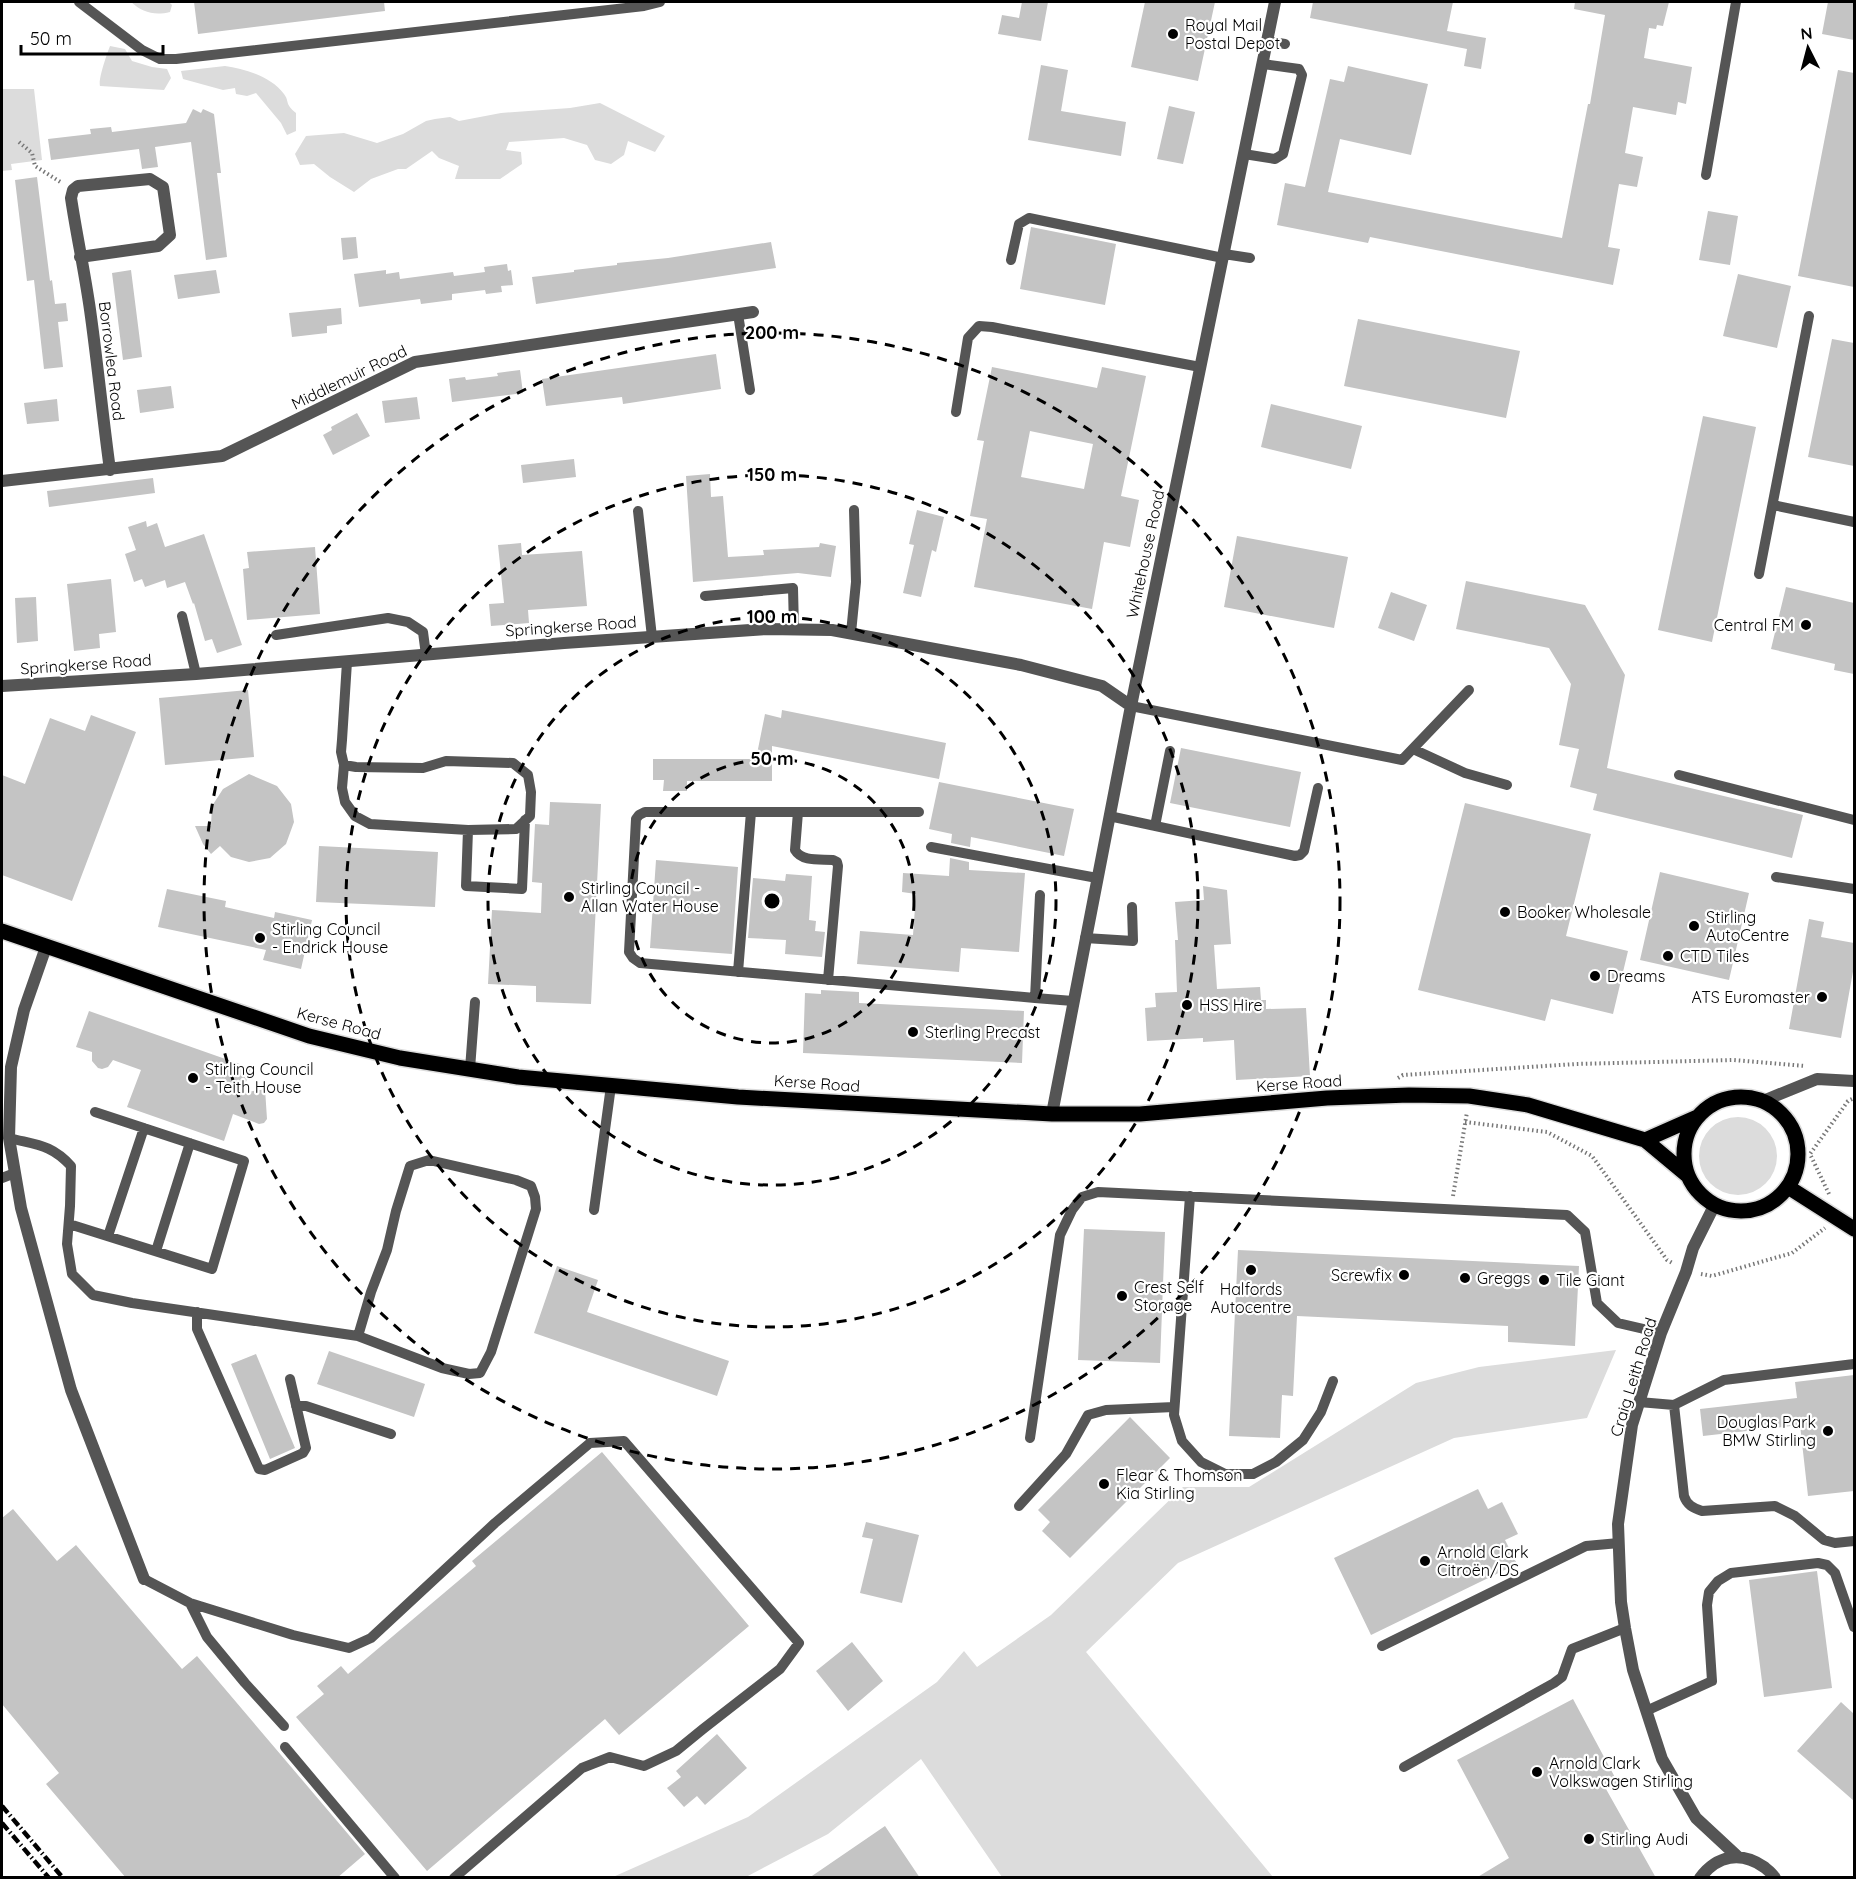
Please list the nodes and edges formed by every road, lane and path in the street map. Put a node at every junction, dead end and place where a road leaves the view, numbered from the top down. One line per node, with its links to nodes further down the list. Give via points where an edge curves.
1 (79, 2): 2 (lane, via 142,50 160,59 176,59)
2 (660, 2)
3 (1275, 2): 5 (street, Whitehouse Road)
4 (1736, 2): 10 (lane)
5 (1267, 41): 6 (lane); 7 (street, Whitehouse Road)
6 (1285, 44)
7 (1263, 64): 9 (street, Whitehouse Road); 9 (lane, via 1299,69 1302,75 1283,154 1275,159)
8 (19, 142): 11 (path, via 32,153 35,166)
9 (1244, 154): 12 (street, Whitehouse Road)
10 (1706, 175)
11 (73, 190): 13 (street, Borrowlea Road); 13 (street, via 78,186 150,179 163,187 170,235 158,246)
12 (1223, 256): 14 (lane); 15 (lane, via 1029,218 1019,224); 19 (street, Whitehouse Road)
13 (80, 257): 22 (street, Borrowlea Road)
14 (1250, 258)
15 (1011, 260)
16 (753, 312): 17 (street, Middlemuir Road)
17 (738, 314): 20 (lane); 22 (street, Middlemuir Road, via 415,362 222,456)
18 (1809, 316): 24 (lane)
19 (1200, 367): 21 (lane, via 979,326 968,338); 40 (street, Whitehouse Road)
20 (750, 390)
21 (956, 412)
22 (110, 470): 23 (street, Middlemuir Road)
23 (2, 481)
24 (1773, 505): 27 (lane); 28 (lane)
25 (854, 510): 32 (lane, via 856,582)
26 (638, 511): 34 (lane)
27 (1854, 522)
28 (1760, 574)
29 (705, 596): 31 (lane, via 793,588)
30 (182, 616): 37 (lane)
31 (794, 629): 32 (street, Springkerse Road); 34 (street, Springkerse Road)
32 (851, 633): 40 (street, Springkerse Road, via 1021,665 1102,686)
33 (276, 635): 35 (lane, via 388,618 408,622 423,632)
34 (652, 637): 35 (street, Springkerse Road)
35 (426, 655): 36 (street, Springkerse Road)
36 (347, 662): 37 (street, Springkerse Road); 43 (lane, via 341,752)
37 (196, 674): 38 (street, Springkerse Road)
38 (2, 686)
39 (1469, 690): 41 (lane)
40 (1131, 706): 41 (lane, via 1402,760); 50 (street, Whitehouse Road)
41 (1413, 749): 45 (lane, via 1465,773)
42 (1170, 751): 53 (lane)
43 (344, 765): 51 (lane, via 423,768 446,761 513,763 528,775 530,784 530,816); 54 (lane, via 345,802 355,816 370,824)
44 (1679, 776): 52 (lane)
45 (1507, 785)
46 (1318, 788): 53 (lane, via 1300,855)
47 (751, 812): 48 (lane); 64 (lane); 64 (lane, via 645,812 636,819 629,952 633,958 639,963)
48 (798, 812): 49 (lane); 65 (lane, via 798,855 833,860 838,866)
49 (919, 812)
50 (1109, 816): 53 (lane); 57 (street, Whitehouse Road)
51 (525, 820): 54 (lane, via 516,829); 54 (lane, via 522,889 466,886)
52 (1854, 820)
53 (1155, 826)
54 (468, 830)
55 (931, 847): 57 (lane)
56 (1776, 877): 58 (lane)
57 (1097, 878): 62 (street, Whitehouse Road)
58 (1854, 888)
59 (1041, 895): 66 (lane)
60 (1132, 907): 62 (lane, via 1133,941)
61 (2, 931): 63 (main road, Kerse Road)
62 (1085, 938): 67 (street, Whitehouse Road)
63 (46, 947): 70 (main road, Kerse Road, via 309,1036 400,1058); 74 (street, via 24,1010)
64 (738, 972): 65 (lane)
65 (828, 980): 66 (lane)
66 (1035, 998): 67 (lane)
67 (1073, 1001): 79 (street, Whitehouse Road)
68 (475, 1002): 70 (lane)
69 (1812, 1066): 71 (path, via 1733,1060 1576,1064 1403,1075)
70 (470, 1069): 73 (main road, Kerse Road)
71 (1394, 1080)
72 (1854, 1081): 77 (street, via 1817,1079)
73 (611, 1086): 79 (main road, Kerse Road); 94 (lane)
74 (6, 1093): 83 (street)
75 (1469, 1096): 79 (main road, Kerse Road, via 1327,1098 1140,1114); 81 (path); 84 (main road, Kerse Road, via 1528,1105)
76 (1854, 1098): 91 (path, via 1810,1154)
77 (1763, 1101): 80 (main road, via 1728,1098); 89 (main road, via 1784,1116 1797,1138 1796,1172)
78 (95, 1112): 82 (lane)
79 (1052, 1114)
80 (1697, 1117): 84 (main road); 87 (main road, via 1684,1145)
81 (1465, 1122): 93 (path); 100 (path, via 1546,1132 1592,1156 1667,1260)
82 (144, 1128): 85 (lane); 98 (lane)
83 (9, 1138): 86 (street); 96 (lane, via 59,1153 71,1166)
84 (1645, 1140): 87 (main road, Kerse Road)
85 (190, 1143): 99 (lane); 99 (lane, via 244,1161 212,1269)
86 (15, 1173): 88 (lane); 116 (street, via 71,1390)
87 (1687, 1176): 92 (main road)
88 (2, 1178)
89 (1788, 1187): 92 (main road, via 1763,1208 1747,1212); 95 (main road)
90 (1190, 1196): 93 (lane); 110 (lane); 112 (lane, via 1098,1192 1082,1197 1072,1210 1060,1235)
91 (1830, 1196)
92 (1714, 1206): 100 (street, Craig Leith Road)
93 (1451, 1209): 102 (lane, via 1567,1215 1585,1232 1597,1303 1618,1323)
94 (594, 1210)
95 (1837, 1218): 97 (main road); 100 (path, via 1792,1253 1712,1276)
96 (69, 1224): 98 (lane); 101 (lane, via 67,1244 72,1274 93,1295)
97 (1854, 1229)
98 (108, 1236): 99 (lane)
99 (156, 1251)
100 (1686, 1272): 102 (street, Craig Leith Road)
101 (197, 1312): 103 (lane); 109 (lane, via 197,1329 259,1469 265,1470 306,1448)
102 (1661, 1333): 107 (street, Craig Leith Road)
103 (358, 1336): 103 (lane, via 442,1368 480,1373 491,1352 536,1209 531,1186 429,1160 410,1166)
104 (1854, 1364): 108 (lane, via 1724,1380)
105 (290, 1379): 109 (lane)
106 (1334, 1381): 110 (lane, via 1322,1412 1303,1440 1276,1462 1253,1474 1225,1474 1201,1462 1182,1441)
107 (1639, 1402): 108 (lane); 115 (street, Craig Leith Road, via 1632,1425 1618,1524)
108 (1674, 1405): 114 (lane, via 1684,1496 1692,1508 1702,1511 1775,1506 1795,1516 1824,1540)
109 (296, 1406): 111 (lane)
110 (1174, 1407): 113 (lane, via 1106,1410 1088,1415 1066,1454)
111 (391, 1434)
112 (1030, 1438)
113 (1019, 1506)
114 (1854, 1541)
115 (1619, 1543): 119 (street, Craig Leith Road); 120 (lane, via 1586,1546)
116 (144, 1579): 117 (lane)
117 (190, 1603): 122 (lane, via 207,1637); 127 (lane, via 349,1648 371,1638 495,1523 590,1443 624,1441 799,1643 780,1668 676,1751 644,1766 610,1757 582,1768)
118 (1854, 1627): 121 (lane, via 1835,1573 1827,1565 1731,1573 1709,1592 1712,1681)
119 (1625, 1628): 121 (street, Craig Leith Road); 124 (lane, via 1572,1649 1562,1677 1554,1683)
120 (1382, 1646)
121 (1646, 1711): 125 (street, Craig Leith Road, via 1662,1759 1696,1818)
122 (284, 1726)
123 (285, 1747): 126 (lane)
124 (1404, 1767)
125 (1738, 1857): 128 (street, via 1720,1860); 129 (street, Craig Leith Road, via 1754,1860)
126 (395, 1878)
127 (454, 1878)
128 (1700, 1878)
129 (1775, 1878)

